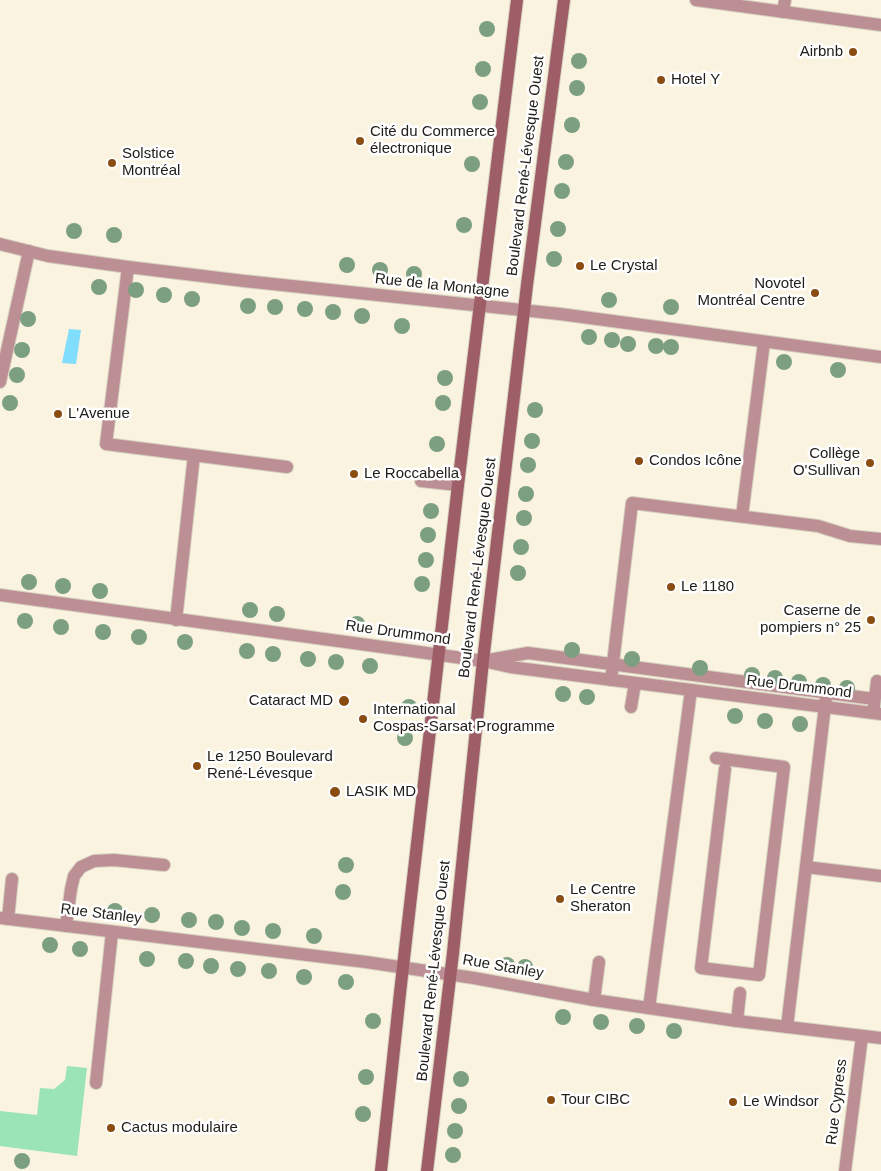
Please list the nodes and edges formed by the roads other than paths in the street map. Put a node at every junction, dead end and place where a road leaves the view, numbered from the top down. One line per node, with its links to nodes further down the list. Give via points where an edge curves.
1 (517, 0): 9 (main road, Boulevard René-Lévesque Ouest)
2 (564, 0): 10 (main road, Boulevard René-Lévesque Ouest)
3 (696, 0): 4 (street)
4 (784, 6): 5 (street)
5 (881, 25)
6 (0, 244): 7 (street, Rue de la Montagne)
7 (29, 251): 8 (street, Rue de la Montagne); 13 (street)
8 (128, 267): 9 (street, Rue de la Montagne); 14 (street, via 106,444)
9 (479, 306): 10 (street, Rue de la Montagne); 17 (main road, Boulevard René-Lévesque Ouest)
10 (525, 311): 11 (street, Rue de la Montagne); 23 (main road, Boulevard René-Lévesque Ouest)
11 (764, 342): 12 (street, Rue de la Montagne); 18 (street)
12 (881, 357)
13 (0, 382)
14 (194, 455): 15 (street); 21 (street)
15 (286, 467)
16 (421, 481): 17 (street)
17 (458, 485): 22 (main road, Boulevard René-Lévesque Ouest)
18 (742, 516): 19 (street, via 818,526 850,536); 24 (street, via 632,503)
19 (881, 539)
20 (0, 595): 21 (street, Rue Drummond)
21 (176, 620): 22 (street, Rue Drummond)
22 (439, 655): 23 (street, Rue Drummond); 44 (main road, Boulevard René-Lévesque Ouest)
23 (483, 661): 24 (street, via 528,653); 25 (street, Rue Drummond); 45 (main road, Boulevard René-Lévesque Ouest)
24 (613, 664): 25 (street); 29 (street)
25 (611, 680): 27 (street, Rue Drummond)
26 (877, 681): 30 (street)
27 (635, 683): 28 (street, Rue Drummond); 32 (street)
28 (691, 690): 31 (street, Rue Drummond); 48 (street)
29 (827, 692): 30 (street); 31 (street)
30 (874, 699): 33 (street)
31 (825, 706): 33 (street, Rue Drummond); 37 (street)
32 (631, 707)
33 (877, 713)
34 (716, 758): 35 (street, via 784,766 759,975 701,968)
35 (725, 769)
36 (164, 865): 41 (street, via 104,860 81,867 74,876)
37 (806, 867): 38 (street); 50 (street)
38 (881, 876)
39 (12, 879): 40 (street)
40 (4, 918): 41 (street, Rue Stanley)
41 (66, 926): 42 (street, Rue Stanley)
42 (112, 932): 44 (street, Rue Stanley); 53 (street)
43 (599, 962): 47 (street)
44 (403, 968): 45 (street, Rue Stanley); 54 (main road, Boulevard René-Lévesque Ouest)
45 (451, 975): 47 (street, Rue Stanley); 55 (main road, Boulevard René-Lévesque Ouest)
46 (740, 993): 49 (street)
47 (594, 1000): 48 (street, Rue Stanley)
48 (650, 1008): 49 (street, Rue Stanley)
49 (737, 1020): 50 (street, Rue Stanley)
50 (787, 1027): 51 (street, Rue Stanley)
51 (862, 1036): 52 (street, Rue Stanley); 56 (street, Rue Cypress)
52 (881, 1038)
53 (96, 1084)
54 (381, 1171)
55 (427, 1171)
56 (845, 1171)

